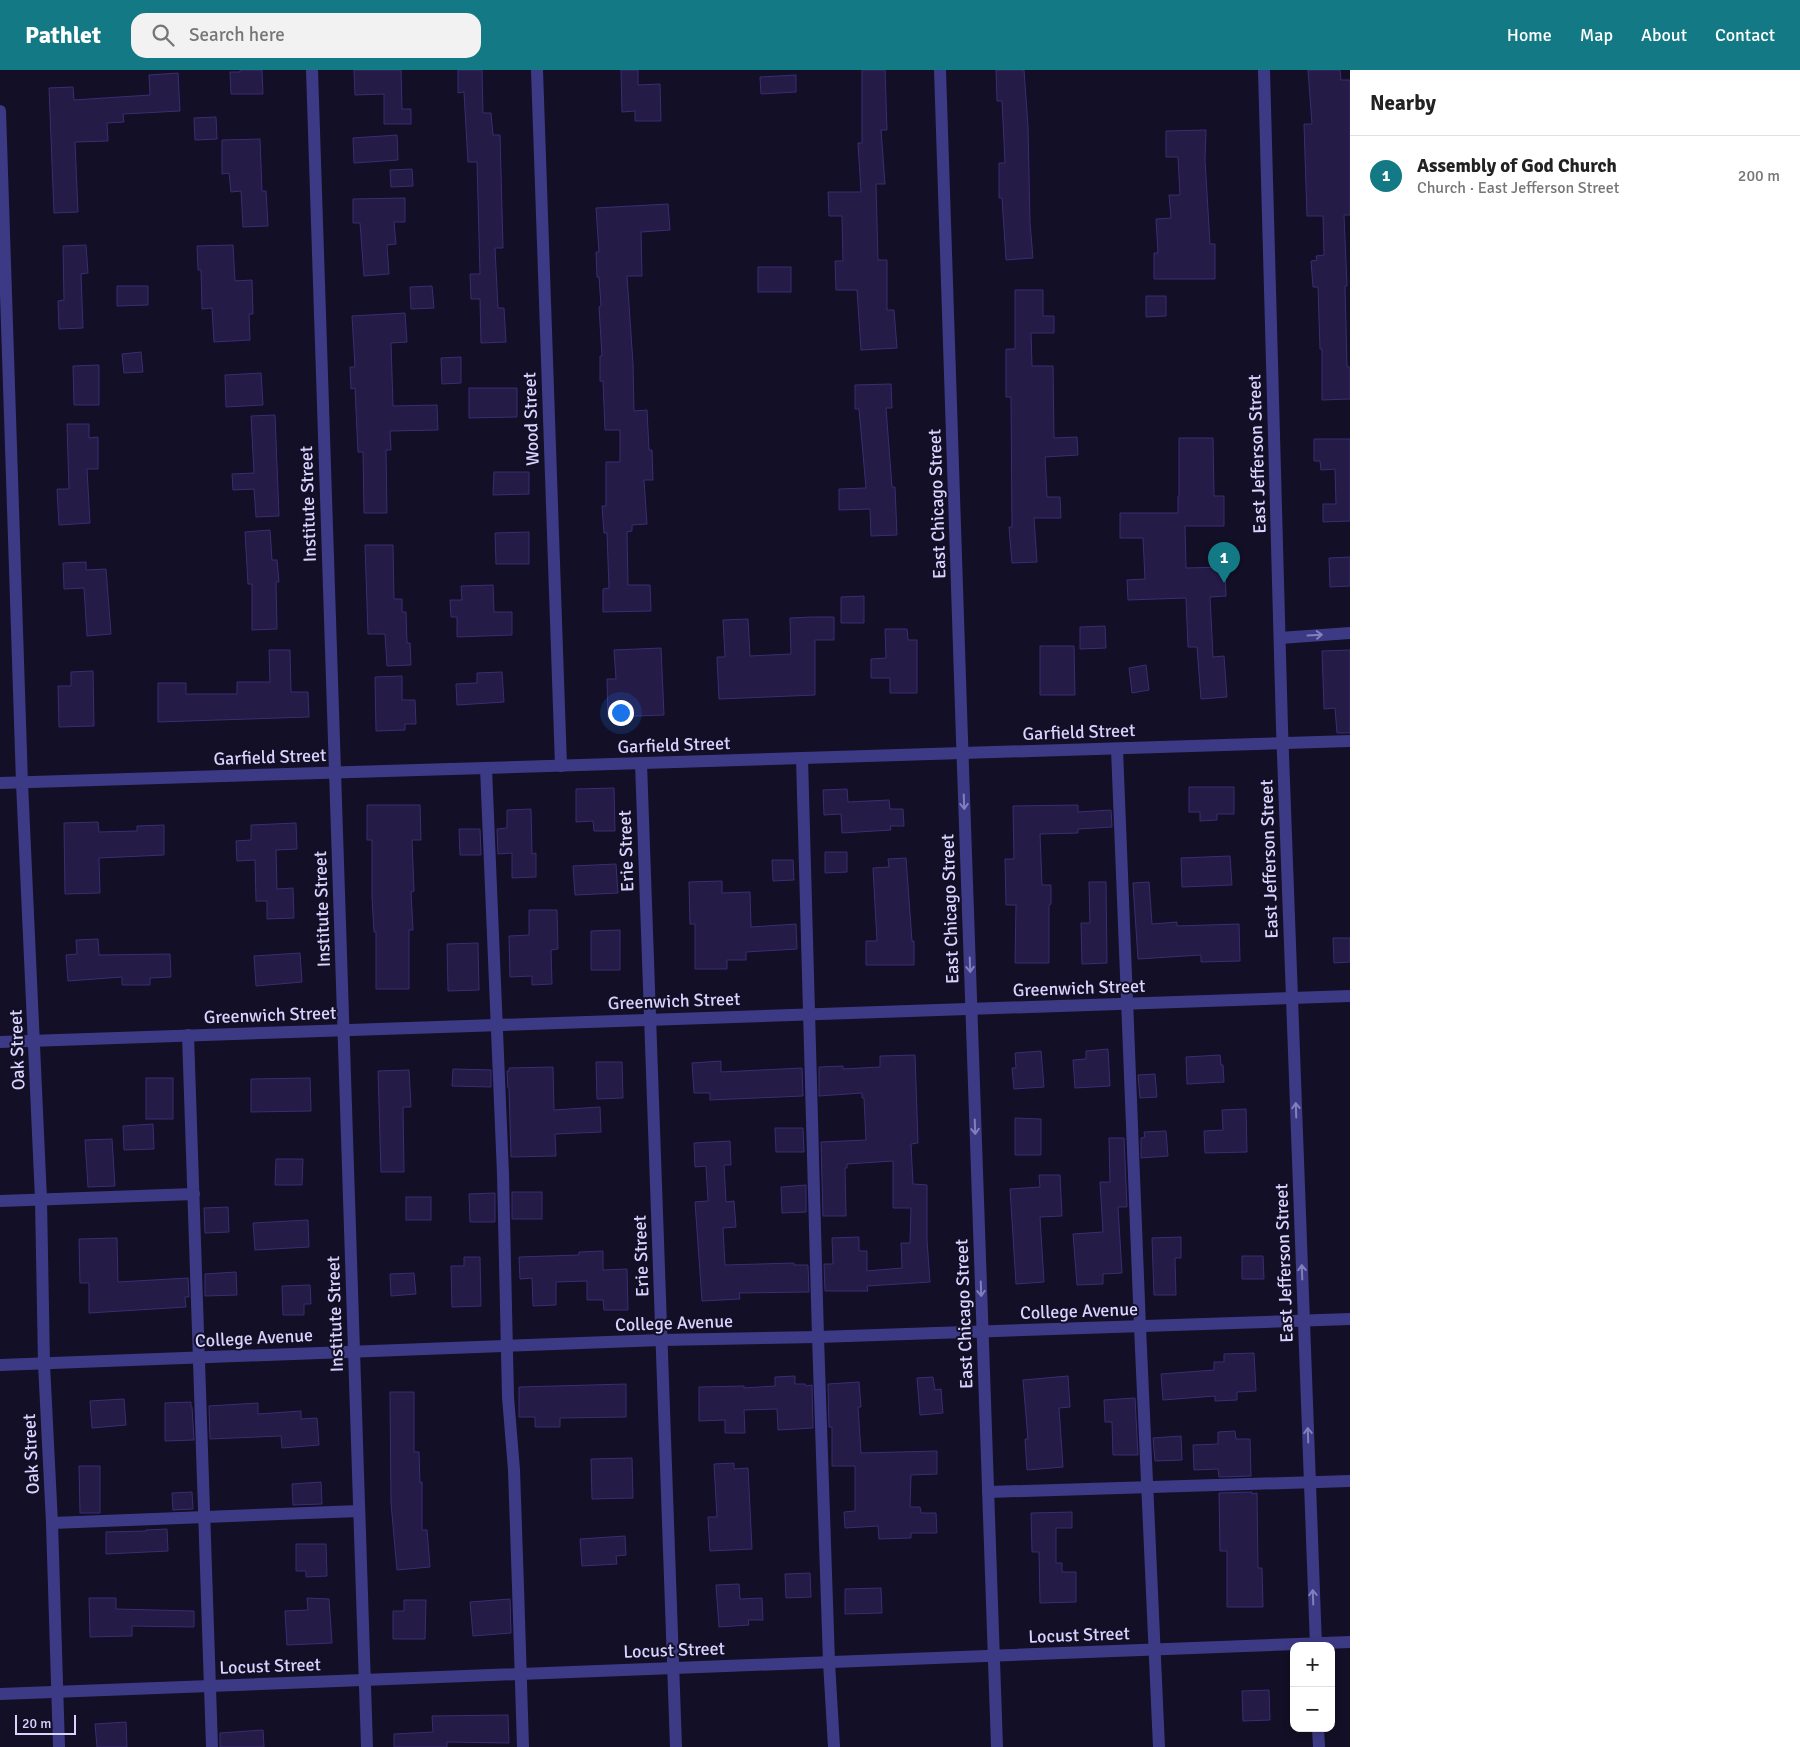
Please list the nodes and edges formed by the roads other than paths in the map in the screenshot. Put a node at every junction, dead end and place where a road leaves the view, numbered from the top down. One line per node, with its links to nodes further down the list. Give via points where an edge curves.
1 (312, 70): 16 (street, Institute Street)
2 (537, 70): 14 (street, Wood Street)
3 (940, 70): 11 (street, East Chicago Street)
4 (1264, 70): 7 (street, East Jefferson Street)
5 (0, 111): 17 (street, Oak Street)
6 (1350, 633): 7 (street, one-way to 6)
7 (1280, 638): 9 (street, East Jefferson Street)
8 (1350, 741): 9 (street, Garfield Street)
9 (1282, 744): 10 (street, Garfield Street); 20 (street, East Jefferson Street)
10 (1117, 749): 11 (street, Garfield Street); 21 (street)
11 (962, 754): 12 (street, Garfield Street); 22 (street, East Chicago Street, one-way to 22)
12 (802, 758): 13 (street, Garfield Street); 23 (street)
13 (641, 764): 14 (street, Garfield Street); 24 (street, Erie Street)
14 (561, 766): 15 (street, Garfield Street)
15 (486, 768): 16 (street, Garfield Street); 25 (street)
16 (335, 773): 17 (street, Garfield Street); 26 (street, Institute Street)
17 (22, 782): 18 (street, Garfield Street); 28 (street, Oak Street)
18 (0, 783)
19 (1350, 996): 20 (street, Greenwich Street)
20 (1292, 998): 21 (street, Greenwich Street); 34 (street, East Jefferson Street, one-way to 20)
21 (1127, 1004): 22 (street, Greenwich Street); 35 (street)
22 (971, 1009): 23 (street, Greenwich Street); 36 (street, East Chicago Street, one-way to 36)
23 (809, 1014): 24 (street, Greenwich Street); 37 (street)
24 (650, 1020): 25 (street, Greenwich Street); 38 (street, Erie Street)
25 (497, 1025): 26 (street, Greenwich Street); 39 (street)
26 (344, 1030): 27 (street, Greenwich Street); 40 (street, Institute Street)
27 (188, 1035): 28 (street, Greenwich Street); 30 (street)
28 (34, 1040): 29 (street, Greenwich Street); 31 (street, Oak Street)
29 (0, 1042)
30 (194, 1194): 31 (street); 41 (street)
31 (41, 1199): 32 (street); 42 (street, Oak Street)
32 (0, 1201)
33 (1350, 1318): 34 (street, College Avenue)
34 (1304, 1321): 35 (street, College Avenue); 45 (street, East Jefferson Street, one-way to 34)
35 (1140, 1327): 36 (street, College Avenue); 46 (street)
36 (983, 1331): 37 (street, College Avenue); 47 (street, East Chicago Street)
37 (818, 1337): 38 (street, College Avenue); 57 (street)
38 (661, 1340): 39 (street, College Avenue); 58 (street, Erie Street)
39 (508, 1346): 40 (street, College Avenue); 59 (street)
40 (354, 1351): 41 (street, College Avenue); 48 (street, Institute Street)
41 (199, 1358): 42 (street, College Avenue); 49 (street)
42 (44, 1364): 43 (street, College Avenue); 50 (street, Oak Street)
43 (0, 1365)
44 (1350, 1480): 45 (street)
45 (1310, 1482): 46 (street); 51 (street, East Jefferson Street, one-way to 45)
46 (1148, 1487): 47 (street); 55 (street)
47 (988, 1492): 56 (street, East Chicago Street)
48 (359, 1511): 49 (street); 60 (street, Institute Street)
49 (205, 1517): 50 (street); 61 (street)
50 (52, 1523): 62 (street, Oak Street)
51 (1316, 1642)
52 (1350, 1642): 53 (street, Locust Street)
53 (1335, 1643)
54 (1290, 1645): 55 (street, Locust Street)
55 (1155, 1649): 56 (street, Locust Street); 72 (street)
56 (994, 1656): 57 (street, Locust Street); 71 (street, East Chicago Street)
57 (829, 1662): 58 (street, Locust Street); 70 (street)
58 (673, 1668): 59 (street, Locust Street); 69 (street, Erie Street)
59 (520, 1674): 60 (street, Locust Street); 68 (street)
60 (365, 1680): 61 (street, Locust Street); 67 (street, Institute Street)
61 (210, 1686): 62 (street, Locust Street); 66 (street)
62 (57, 1692): 63 (street, Locust Street); 65 (street, Oak Street)
63 (0, 1694)
64 (1318, 1732): 73 (street)
65 (59, 1747)
66 (212, 1747)
67 (367, 1747)
68 (523, 1747)
69 (676, 1747)
70 (834, 1747)
71 (998, 1747)
72 (1159, 1747)
73 (1319, 1747)

